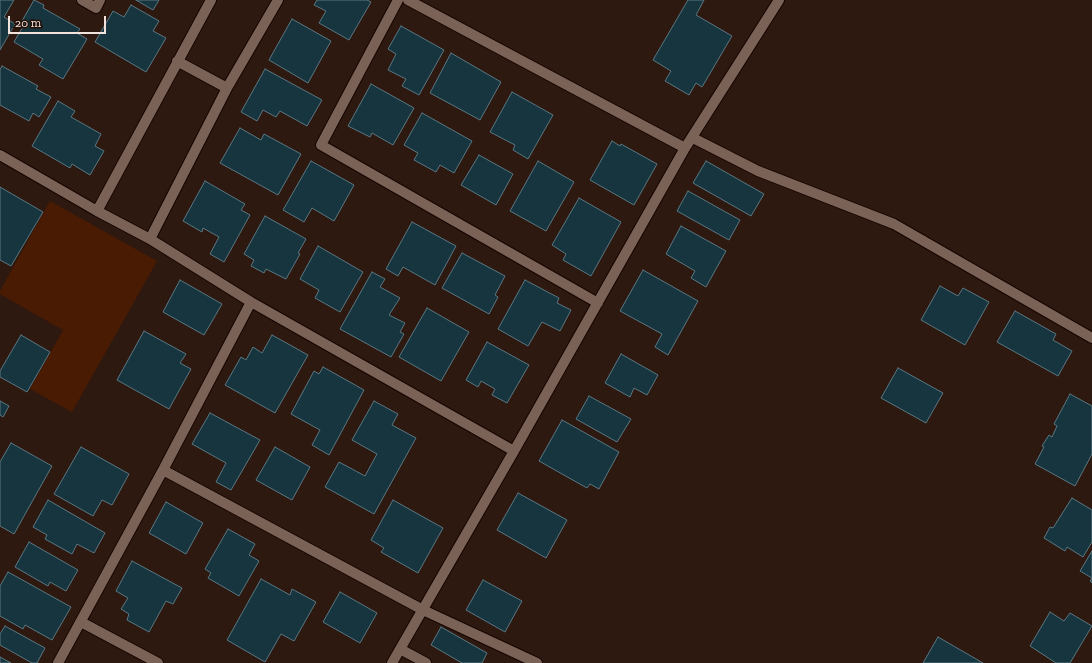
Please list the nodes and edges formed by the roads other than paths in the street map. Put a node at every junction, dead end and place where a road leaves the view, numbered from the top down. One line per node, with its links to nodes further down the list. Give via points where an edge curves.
1 (82, 0): 2 (street, via 96,8)
2 (100, 0)
3 (211, 0): 8 (street)
4 (278, 0): 9 (street)
5 (398, 0): 16 (street, via 321,145)
6 (408, 0): 11 (street)
7 (779, 0): 10 (street)
8 (177, 61): 9 (street); 13 (street)
9 (227, 88): 14 (street)
10 (693, 138): 11 (street); 17 (street, via 758,171 894,224)
11 (685, 148): 16 (street)
12 (0, 154): 13 (street)
13 (97, 211): 14 (street)
14 (150, 239): 15 (street)
15 (251, 302): 18 (street); 19 (street)
16 (598, 303): 18 (street)
17 (1092, 338)
18 (514, 451): 20 (street)
19 (163, 470): 20 (street); 21 (street)
20 (423, 610): 22 (street); 27 (street)
21 (81, 622): 23 (street); 24 (street)
22 (400, 649): 25 (street); 26 (street)
23 (58, 663)
24 (158, 663)
25 (392, 663)
26 (426, 663)
27 (537, 663)

